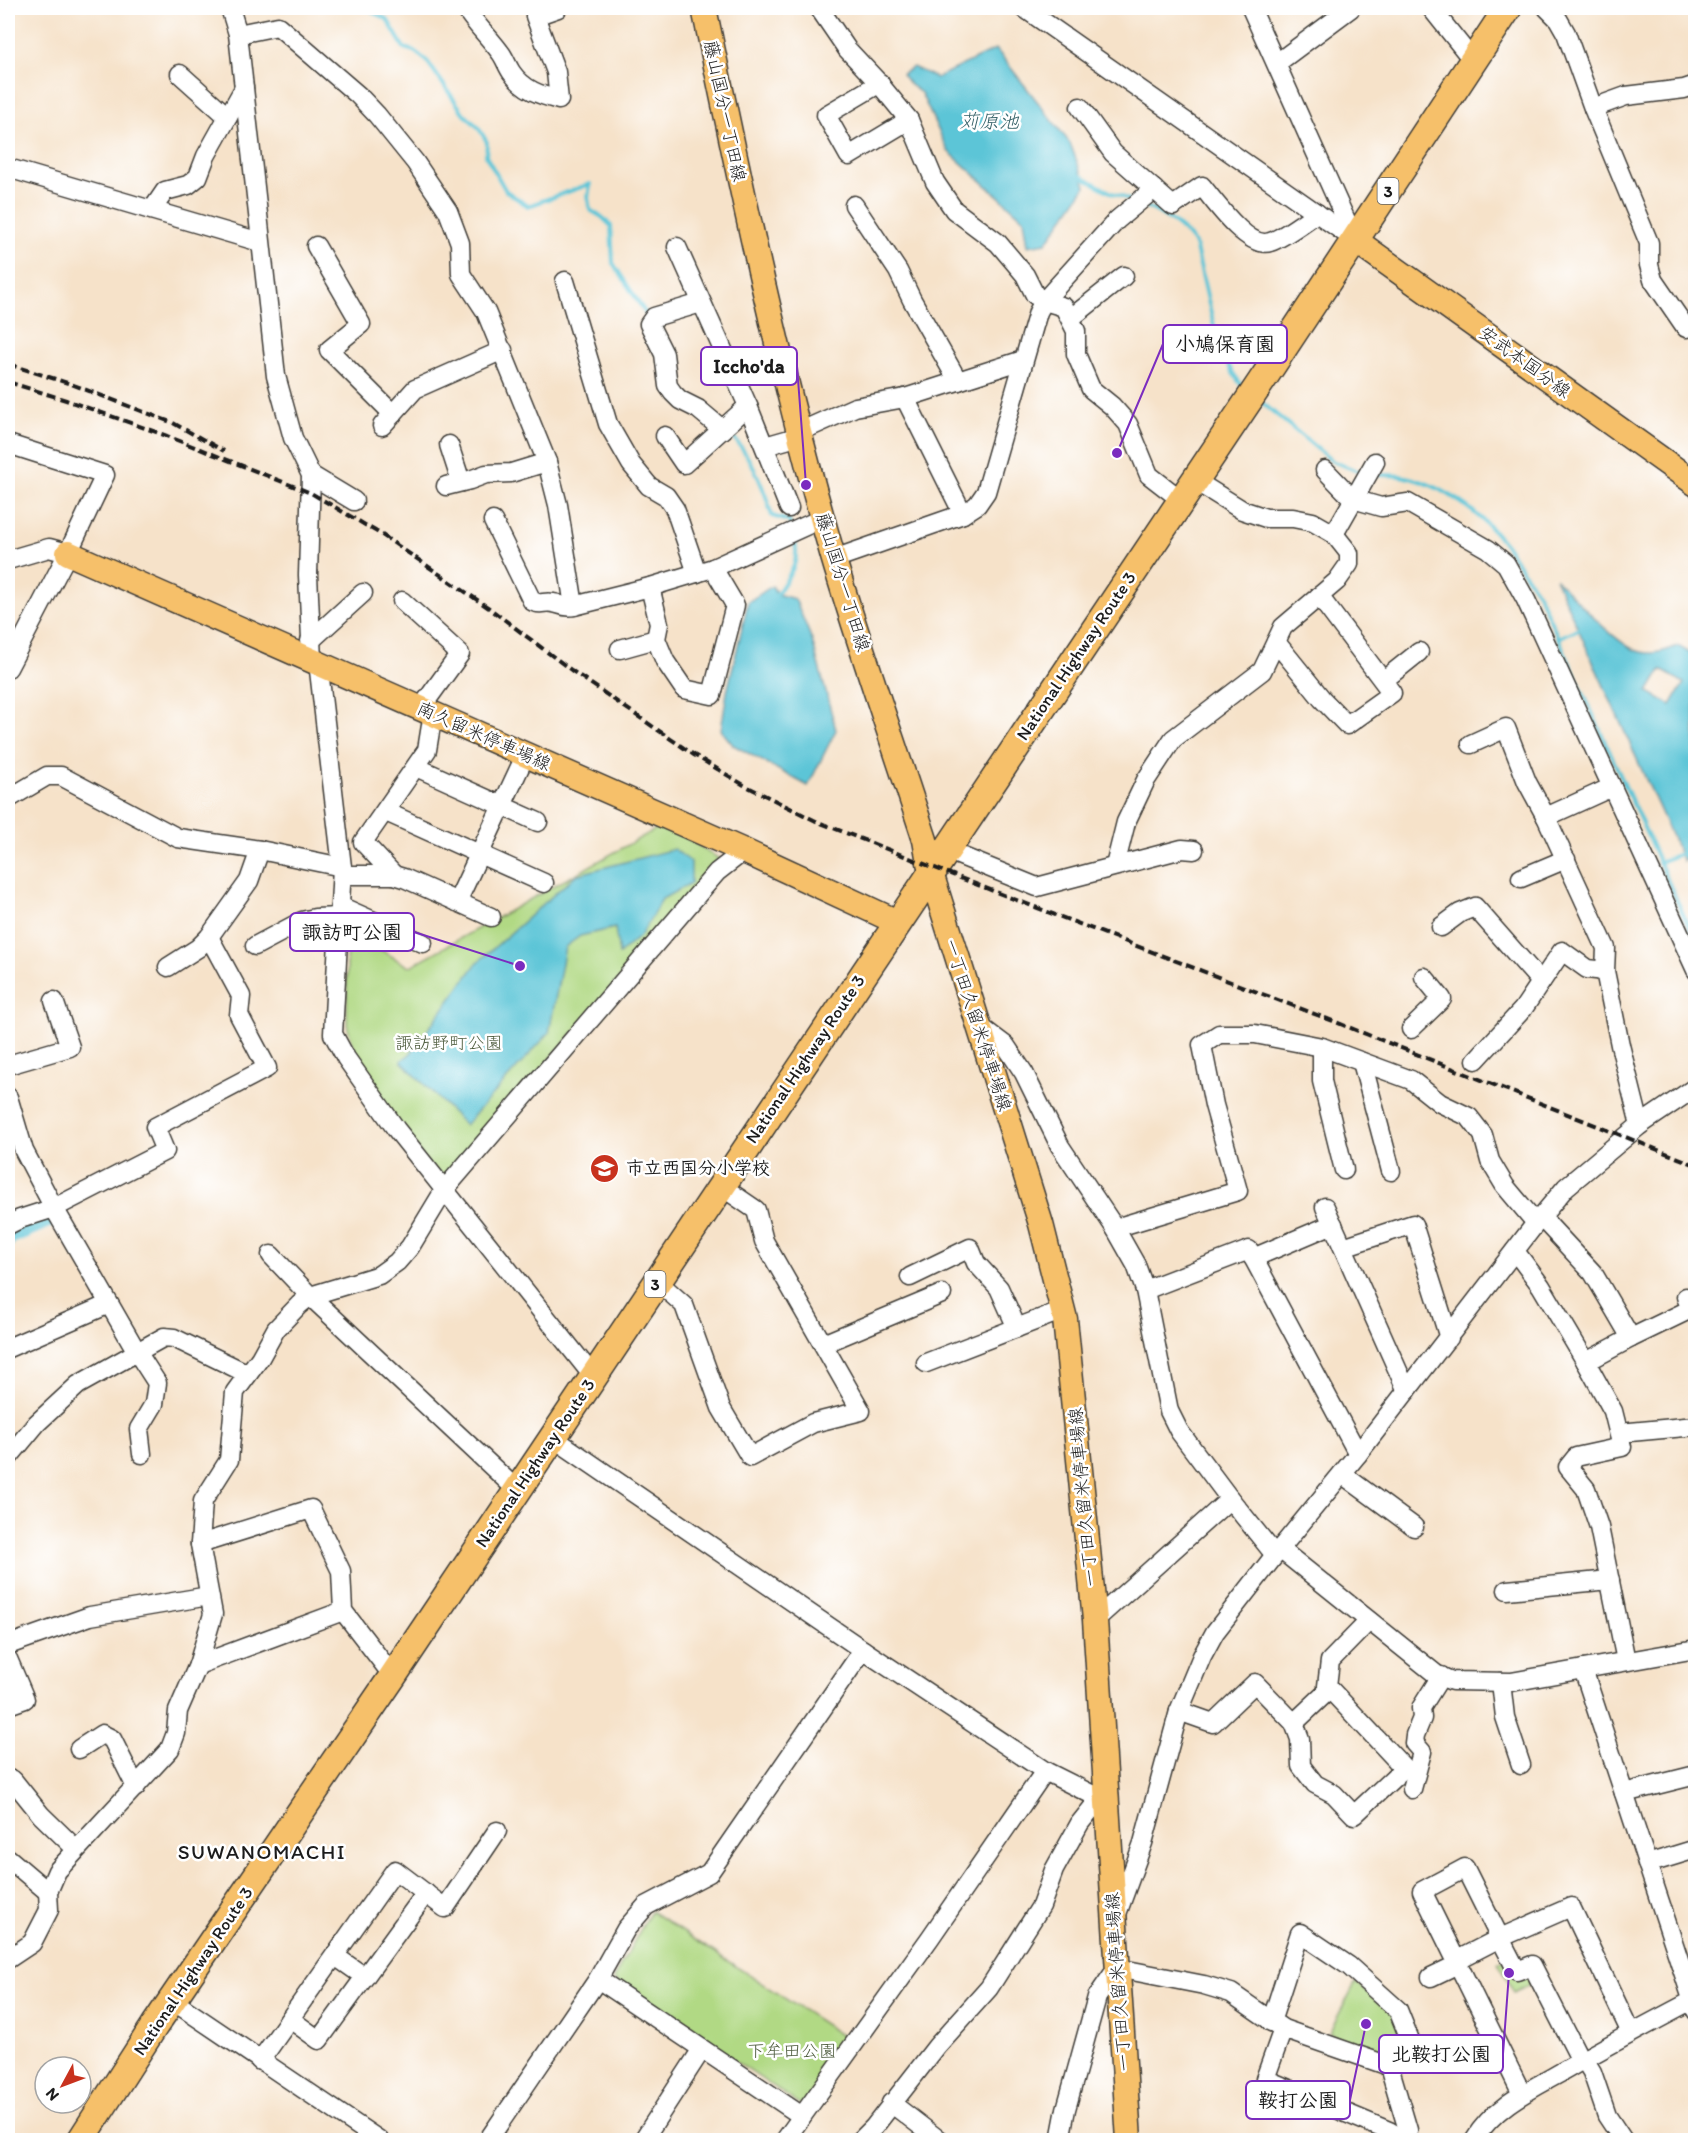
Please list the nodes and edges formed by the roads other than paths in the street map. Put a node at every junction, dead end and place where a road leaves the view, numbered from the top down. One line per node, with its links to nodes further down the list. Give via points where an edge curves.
1 (231, 8): 12 (street)
2 (465, 8): 3 (street, via 522,85 533,93 560,100 556,72 536,16)
3 (558, 8)
4 (704, 8): 45 (main road, 藤山国分一丁田線, via 748,220)
5 (819, 8): 16 (street, via 847,49)
6 (1024, 8): 27 (street)
7 (1251, 8): 14 (street)
8 (1350, 8): 14 (street)
9 (1431, 8): 13 (street)
10 (1508, 8): 13 (highway, National Highway Route 3 / 3)
11 (1547, 8): 20 (street, via 1566,33)
12 (238, 34): 18 (street); 39 (street, via 278,26 377,115 448,211 460,243 461,274 486,312)
13 (1474, 62): 29 (highway, National Highway Route 3 / 3)
14 (1277, 63): 24 (street)
15 (180, 74): 21 (street)
16 (880, 83): 22 (street); 22 (street, via 826,115 849,156)
17 (1695, 85): 20 (street, via 1626,96)
18 (244, 88): 21 (street); 30 (street)
19 (1080, 107): 25 (street, via 1113,153)
20 (1593, 108): 38 (street, via 1649,243 1653,280)
21 (228, 117): 28 (street, via 198,177 188,185 165,191)
22 (909, 120): 35 (street, via 935,183 954,210 998,243 1025,275 1035,295)
23 (8, 168): 28 (street)
24 (1325, 172): 27 (street); 29 (street)
25 (1154, 189): 27 (street, via 1173,206 1202,186 1229,222 1259,242 1269,243); 35 (street, via 1117,220)
26 (854, 205): 41 (street, via 898,271)
27 (1311, 208): 29 (street)
28 (152, 210): 30 (street)
29 (1355, 240): 54 (main road, 安武本国分線); 55 (highway, National Highway Route 3 / 3)
30 (260, 242): 53 (street, via 276,376 293,438)
31 (316, 246): 39 (street, via 361,324 329,350 387,420 415,389)
32 (677, 247): 36 (street)
33 (1124, 276): 37 (street)
34 (565, 281): 66 (street, via 608,424 631,464 675,509)
35 (1044, 301): 37 (street, via 1064,307); 40 (street)
36 (701, 303): 43 (street); 44 (street, via 654,317 649,324 664,354 668,386 680,400)
37 (1071, 318): 55 (street, via 1076,332 1076,354 1091,389 1128,424 1149,475)
38 (1686, 328)
39 (502, 350): 50 (street)
40 (1023, 360): 41 (street); 59 (street, via 986,492 977,505)
41 (958, 381): 42 (street)
42 (905, 398): 45 (street, via 855,407); 59 (street)
43 (748, 406): 44 (street); 49 (street)
44 (723, 430): 46 (street, via 684,464)
45 (800, 434): 49 (street); 60 (main road, 藤山国分一丁田線)
46 (665, 436)
47 (8, 444): 63 (street, via 105,475)
48 (449, 445): 50 (street, via 453,484)
49 (765, 446): 58 (street)
50 (547, 462): 71 (street)
51 (1375, 462): 56 (street)
52 (1324, 470): 56 (street)
53 (311, 475): 57 (street); 76 (street, via 308,576)
54 (1695, 484)
55 (1187, 490): 62 (street, via 1266,518 1313,522); 90 (highway, National Highway Route 3 / 3)
56 (1353, 499): 62 (street); 83 (street, via 1381,507 1408,503 1488,549 1506,564)
57 (354, 501)
58 (789, 508)
59 (963, 514): 64 (street)
60 (823, 518): 64 (main road, 藤山国分一丁田線); 66 (street)
61 (493, 521): 71 (street, via 532,601 564,608)
62 (1334, 534): 69 (street, via 1349,553 1349,564)
63 (68, 553): 65 (street, via 49,549); 76 (main road, 南久留米停車場線); 77 (street)
64 (834, 559): 97 (main road, 藤山国分一丁田線, via 926,840)
65 (8, 560)
66 (705, 571): 67 (street); 72 (street, via 735,605 712,694 684,689)
67 (650, 587): 71 (street); 72 (street, via 659,624)
68 (363, 593): 76 (street)
69 (1319, 596): 73 (street, via 1283,627); 78 (street)
70 (402, 601): 79 (street, via 460,654)
71 (574, 606)
72 (656, 639): 74 (street)
73 (1276, 642): 78 (street, via 1347,725 1392,693); 95 (street, via 1262,670 1173,739 1146,780 1126,822)
74 (620, 649)
75 (1419, 652): 78 (street)
76 (314, 654): 79 (main road, 南久留米停車場線); 96 (street)
77 (8, 668)
78 (1384, 680)
79 (427, 711): 81 (main road, 南久留米停車場線); 82 (street, via 428,750)
80 (1471, 744): 87 (street, via 1506,728)
81 (526, 754): 85 (street); 92 (main road, 南久留米停車場線)
82 (416, 767): 85 (street); 86 (street)
83 (1612, 787): 87 (street); 110 (street)
84 (8, 799): 89 (street, via 46,776 62,776 178,838)
85 (502, 806): 88 (street); 93 (street)
86 (386, 812): 93 (street); 98 (street, via 363,842)
87 (1546, 817): 94 (street)
88 (538, 822)
89 (260, 850): 96 (street); 106 (street, via 249,881)
90 (946, 850): 95 (street, via 1037,887); 97 (highway, National Highway Route 3 / 3)
91 (1194, 850): 95 (street, via 1182,849)
92 (744, 851): 104 (main road, 南久留米停車場線); 127 (street, via 717,872)
93 (480, 854): 100 (street); 101 (street)
94 (1566, 859): 99 (street); 111 (street, via 1606,948)
95 (1114, 866)
96 (342, 871): 98 (street); 102 (street)
97 (931, 873): 104 (highway, National Highway Route 3 / 3); 115 (main road, 一丁田久留米停車場線)
98 (394, 875): 101 (street)
99 (1521, 878)
100 (543, 883)
101 (457, 902): 103 (street)
102 (340, 912): 107 (street); 108 (street, via 302,921); 127 (street, via 333,1035 369,1092)
103 (491, 917)
104 (897, 922): 126 (highway, National Highway Route 3 / 3)
105 (1441, 927): 113 (street, via 1475,907)
106 (209, 937): 109 (street); 128 (street, via 241,996 238,1015 267,1068 155,1127 165,1151)
107 (423, 943)
108 (255, 946)
109 (168, 967)
110 (1695, 970)
111 (1605, 971): 113 (street, via 1587,969 1562,951); 123 (street)
112 (1424, 976): 116 (street, via 1442,999)
113 (1541, 982): 118 (street)
114 (54, 1001): 120 (street, via 70,1047)
115 (978, 1026): 131 (street, via 1006,1046 1060,1146); 143 (main road, 一丁田久留米停車場線, via 1041,1224)
116 (1411, 1029)
117 (1322, 1047): 119 (street); 124 (street, via 1322,1081); 131 (street, via 1255,1034 1219,1034 1202,1045 1238,1191)
118 (1476, 1060)
119 (1362, 1062): 125 (street); 129 (street, via 1411,1080 1440,1103 1469,1117 1483,1135 1490,1161 1505,1186)
120 (8, 1065)
121 (1695, 1087): 123 (street)
122 (8, 1097): 128 (street, via 24,1151)
123 (1640, 1125): 129 (street, via 1566,1187)
124 (1344, 1170)
125 (1391, 1171)
126 (721, 1186): 137 (highway, National Highway Route 3 / 3); 147 (street, via 756,1210 764,1241)
127 (445, 1189): 140 (street, via 397,1262 379,1275); 153 (street)
128 (54, 1208): 130 (street); 142 (street)
129 (1539, 1220): 133 (street); 146 (street, via 1593,1273)
130 (8, 1225)
131 (1115, 1228): 138 (street)
132 (1343, 1247): 135 (street, via 1329,1215); 145 (street, via 1413,1224); 154 (street)
133 (1515, 1251): 145 (street); 150 (street, via 1541,1286)
134 (271, 1255): 140 (street)
135 (1253, 1258): 138 (street, via 1249,1250); 160 (street)
136 (910, 1277): 144 (street, via 970,1248 976,1263 999,1288)
137 (657, 1281): 147 (street, via 684,1305 721,1408 750,1457 813,1423 861,1411); 153 (highway, National Highway Route 3 / 3)
138 (1145, 1290): 163 (street, via 1168,1411)
139 (942, 1294): 147 (street)
140 (310, 1296): 152 (street, via 276,1329); 162 (street)
141 (1686, 1297): 146 (street, via 1691,1308)
142 (109, 1304): 148 (street); 149 (street)
143 (1063, 1310): 144 (street); 171 (main road, 一丁田久留米停車場線)
144 (1017, 1328): 151 (street)
145 (1449, 1338): 154 (street)
146 (1630, 1338): 150 (street)
147 (823, 1344)
148 (8, 1348)
149 (137, 1352): 152 (street, via 164,1337 174,1338); 158 (street, via 78,1385); 159 (street, via 157,1383 154,1404 139,1430)
150 (1586, 1362): 156 (street, via 1614,1411)
151 (926, 1363)
152 (248, 1374): 165 (street, via 235,1392 229,1460 203,1501)
153 (593, 1376): 157 (highway, National Highway Route 3 / 3)
154 (1407, 1391): 160 (street)
155 (1695, 1426): 156 (street)
156 (1619, 1433): 167 (street, via 1622,1447 1576,1457 1568,1467 1586,1489)
157 (552, 1437): 162 (highway, National Highway Route 3 / 3); 175 (street)
158 (10, 1448)
159 (142, 1454)
160 (1358, 1455): 161 (street)
161 (1342, 1474): 164 (street); 166 (street)
162 (517, 1490): 180 (highway, National Highway Route 3 / 3)
163 (1230, 1499): 166 (street); 171 (street)
164 (1413, 1527)
165 (200, 1544): 169 (street); 170 (street, via 311,1509 341,1571)
166 (1278, 1552): 172 (street); 185 (street, via 1215,1632)
167 (1610, 1580): 168 (street); 177 (street)
168 (1507, 1590)
169 (209, 1596): 173 (street, via 90,1616); 178 (street, via 213,1614)
170 (342, 1611): 178 (street); 180 (street)
171 (1095, 1620): 195 (main road, 一丁田久留米停車場線)
172 (1369, 1621): 181 (street); 183 (street, via 1330,1661)
173 (8, 1645)
174 (1695, 1649): 177 (street)
175 (863, 1650): 189 (street); 212 (street, via 709,1873 646,1906 626,1929)
176 (8, 1659): 184 (street, via 25,1699)
177 (1626, 1661): 179 (street)
178 (198, 1665): 192 (street, via 178,1711 170,1749)
179 (1583, 1669): 182 (street); 194 (street)
180 (393, 1676): 213 (highway, National Highway Route 3 / 3)
181 (1441, 1676): 182 (street, via 1452,1681); 193 (street, via 1421,1708 1422,1718 1414,1735 1414,1743 1422,1752)
182 (1501, 1682): 188 (street, via 1505,1717)
183 (1330, 1689): 186 (street); 186 (street, via 1404,1768 1354,1815 1334,1794 1315,1784 1301,1766 1300,1739)
184 (8, 1705)
185 (1179, 1711): 186 (street, via 1213,1723 1256,1683); 203 (street, via 1143,1843)
186 (1294, 1723)
187 (79, 1749): 192 (street, via 102,1734 112,1739)
188 (1521, 1765)
189 (1045, 1771): 195 (street); 224 (street)
190 (1695, 1775): 194 (street)
191 (13, 1780): 197 (street)
192 (136, 1787): 197 (street)
193 (1412, 1788)
194 (1624, 1793): 200 (street)
195 (1107, 1802): 203 (main road, 一丁田久留米停車場線); 223 (street, via 1092,1808 1080,1823 1054,1870 1041,1906 989,1988)
196 (497, 1831): 202 (street, via 445,1908)
197 (76, 1849): 201 (street, via 57,1871)
198 (1695, 1849): 200 (street)
199 (8, 1858): 201 (street)
200 (1647, 1864): 209 (street)
201 (48, 1892): 206 (street, via 49,1911 32,1943)
202 (426, 1893): 205 (street, via 395,1870); 210 (street)
203 (1114, 1921): 208 (main road, 一丁田久留米停車場線)
204 (1500, 1938): 207 (street, via 1463,1956); 207 (street, via 1465,1868 1422,1891); 217 (street, via 1571,1907); 220 (street, via 1517,1971 1532,1965)
205 (334, 1956): 210 (street); 215 (street)
206 (8, 1959)
207 (1458, 1964): 211 (street); 222 (street)
208 (1117, 1968): 216 (street, via 1231,1993); 232 (street, via 1097,1997); 233 (main road, 一丁田久留米停車場線)
209 (1690, 1972): 214 (street)
210 (365, 1977): 215 (street, via 319,2040)
211 (1431, 1977)
212 (598, 1979): 218 (street); 227 (street)
213 (173, 2001): 221 (street); 225 (highway, National Highway Route 3 / 3)
214 (1694, 2006): 217 (street)
215 (290, 2019): 221 (street)
216 (1277, 2026): 219 (street, via 1300,1933 1349,1966 1398,2010); 234 (street, via 1389,2066 1408,2130); 234 (street, via 1266,2079)
217 (1631, 2033): 220 (street)
218 (702, 2049): 224 (street); 228 (street)
219 (1416, 2055)
220 (1582, 2060): 222 (street); 236 (street, via 1592,2072 1607,2116)
221 (260, 2061): 226 (street)
222 (1522, 2094): 235 (street, via 1492,2116)
223 (891, 2103): 230 (street); 231 (street)
224 (802, 2116): 229 (street)
225 (81, 2140)
226 (379, 2140)
227 (488, 2140)
228 (643, 2140)
229 (785, 2140)
230 (861, 2140)
231 (939, 2140)
232 (1060, 2140)
233 (1129, 2140)
234 (1406, 2140)
235 (1474, 2140)
236 (1623, 2140)

